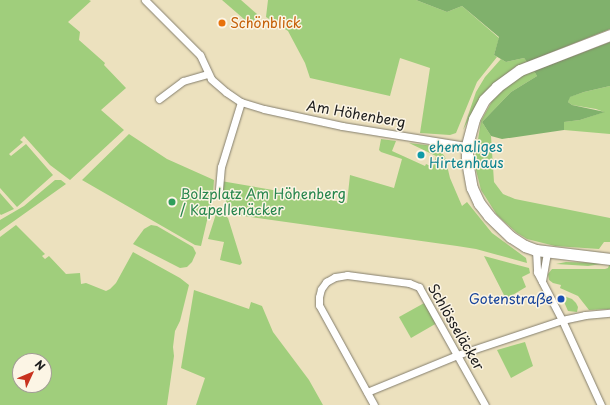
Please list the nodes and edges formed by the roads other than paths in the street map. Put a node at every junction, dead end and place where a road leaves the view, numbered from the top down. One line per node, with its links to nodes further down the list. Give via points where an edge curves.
1 (145, 0): 3 (street, Am Höhenberg, via 197,52 203,60)
2 (610, 35): 6 (main road, via 527,67 505,80 489,94 479,110)
3 (207, 74): 4 (street, via 183,81); 5 (street, Am Höhenberg)
4 (159, 100)
5 (241, 102): 6 (street, Am Höhenberg, via 348,127); 7 (street, via 221,167)
6 (467, 146): 8 (main road, via 469,178 479,203 511,237)
7 (219, 189)
8 (542, 251): 10 (main road); 12 (street); 12 (street, via 535,268)
9 (610, 254): 10 (main road)
10 (587, 256): 11 (main road)
11 (610, 259)
12 (542, 281): 14 (street)
13 (610, 313): 14 (street)
14 (562, 320): 15 (street); 19 (street)
15 (458, 355): 16 (street); 16 (street, Schlösseläcker, via 419,287 408,283 347,275 335,277 326,282 321,289 319,305); 18 (street, Schlösseläcker)
16 (367, 392): 17 (street)
17 (374, 405)
18 (485, 405)
19 (601, 405)

